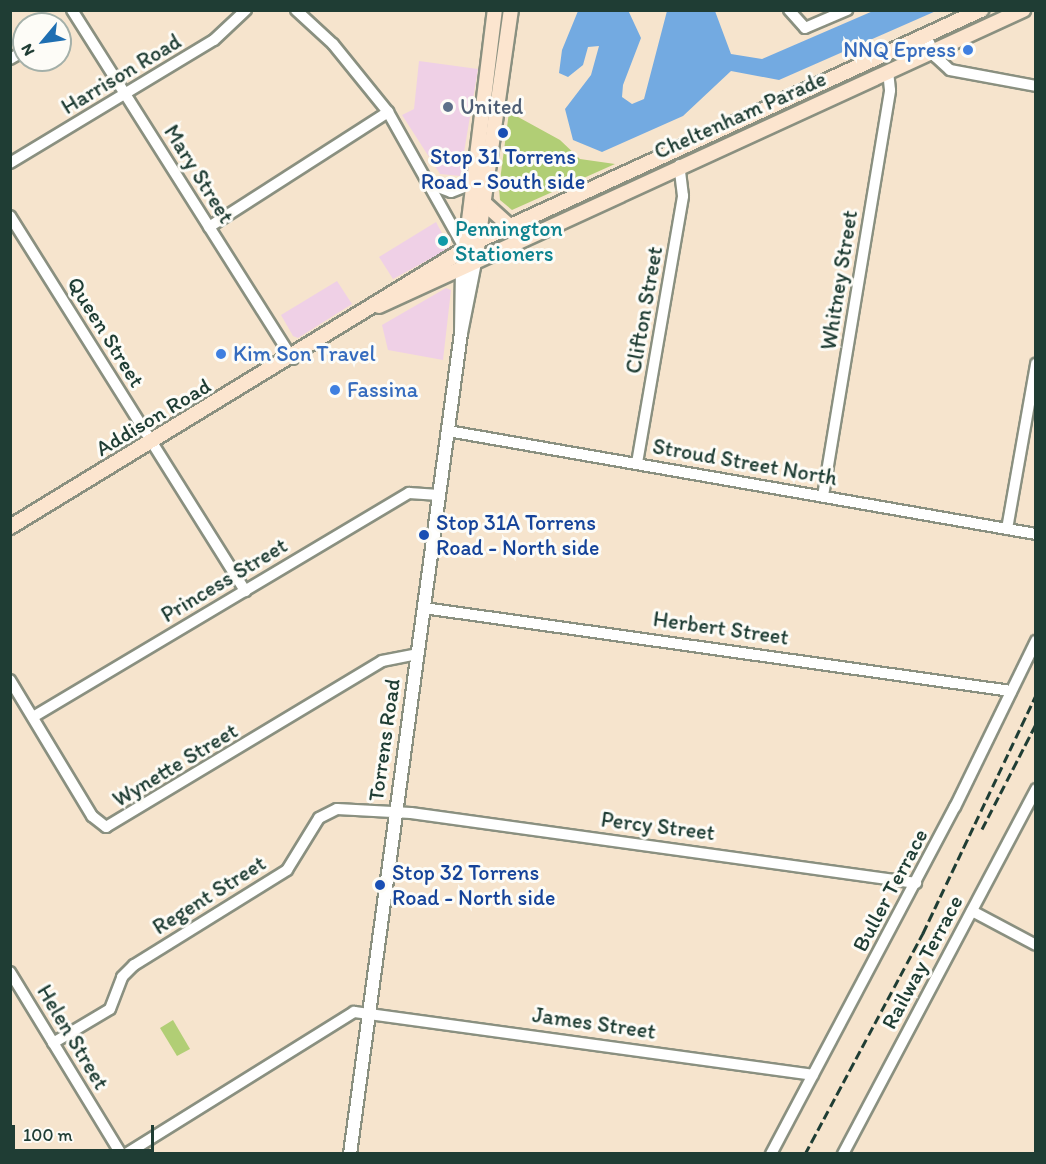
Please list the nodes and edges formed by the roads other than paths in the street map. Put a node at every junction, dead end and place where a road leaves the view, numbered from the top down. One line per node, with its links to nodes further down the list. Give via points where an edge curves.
1 (72, 10): 14 (street, Mary Street)
2 (246, 10): 14 (street, Harrison Road, via 214,40)
3 (296, 10): 15 (street, via 333,44)
4 (495, 10): 18 (main road, Torrens Road)
5 (512, 10): 20 (main road, Torrens Road)
6 (789, 10): 7 (street, via 805,28)
7 (847, 10)
8 (981, 10): 10 (main road, Cheltenham Parade)
9 (1023, 10): 11 (main road, Cheltenham Parade)
10 (926, 36): 11 (street); 23 (main road, Cheltenham Parade)
11 (933, 51): 12 (main road, Cheltenham Parade); 13 (street, via 950,70)
12 (888, 71): 17 (main road, Cheltenham Parade); 34 (street, Whitney Street, via 890,90)
13 (1035, 86)
14 (125, 94): 16 (street, Harrison Road); 22 (street, Mary Street)
15 (388, 112): 19 (street); 22 (street)
16 (10, 163)
17 (679, 165): 26 (main road, Cheltenham Parade); 32 (street, Clifton Street, via 683,196)
18 (475, 183): 19 (street, via 451,192); 25 (main road, Torrens Road)
19 (433, 185): 25 (street)
20 (484, 203): 23 (main road); 24 (main road, Torrens Road)
21 (10, 216): 31 (street, Queen Street)
22 (209, 227): 28 (street, Mary Street)
23 (511, 227): 24 (main road, Cheltenham Parade)
24 (478, 242): 25 (main road, Cheltenham Parade); 26 (main road, Torrens Road)
25 (465, 249): 26 (main road, Torrens Road); 27 (main road, Addison Road)
26 (469, 264): 27 (main road, Addison Road); 30 (street, Torrens Road)
27 (379, 306): 28 (main road, Addison Road)
28 (293, 359): 31 (main road, Addison Road)
29 (1035, 364): 36 (street)
30 (448, 431): 32 (street, Stroud Street North); 33 (street, Torrens Road)
31 (153, 442): 35 (main road, Addison Road); 38 (street, Queen Street)
32 (637, 463): 34 (street, Stroud Street North)
33 (439, 495): 38 (street, Princess Street, via 409,493); 39 (street, Torrens Road)
34 (823, 496): 36 (street, Stroud Street North)
35 (11, 524)
36 (1007, 529): 37 (street, Stroud Street North)
37 (1035, 534)
38 (245, 591): 44 (street, Princess Street)
39 (424, 608): 41 (street, Torrens Road); 43 (street, Herbert Street)
40 (1035, 640): 43 (street, Buller Terrace)
41 (418, 654): 44 (street, Wynette Street, via 382,661 106,827 92,816); 46 (street, Torrens Road)
42 (10, 680): 44 (street, Wynette Street)
43 (1011, 691): 47 (street, Buller Terrace)
44 (33, 717)
45 (1035, 789): 48 (street, Railway Terrace)
46 (394, 815): 47 (street, Percy Street); 51 (street, Torrens Road); 52 (street, Regent Street, via 327,811 292,866 134,965 122,977 117,1003)
47 (916, 883): 53 (street, Buller Terrace)
48 (972, 910): 49 (street); 58 (street, Railway Terrace)
49 (1035, 945)
50 (10, 972): 52 (street, Helen Street)
51 (369, 1012): 53 (street, James Street); 55 (street, via 345,1015); 56 (street, Torrens Road)
52 (53, 1043): 54 (street, Helen Street)
53 (813, 1075): 57 (street, Buller Terrace)
54 (121, 1154)
55 (126, 1154)
56 (350, 1154)
57 (771, 1154)
58 (843, 1154)

